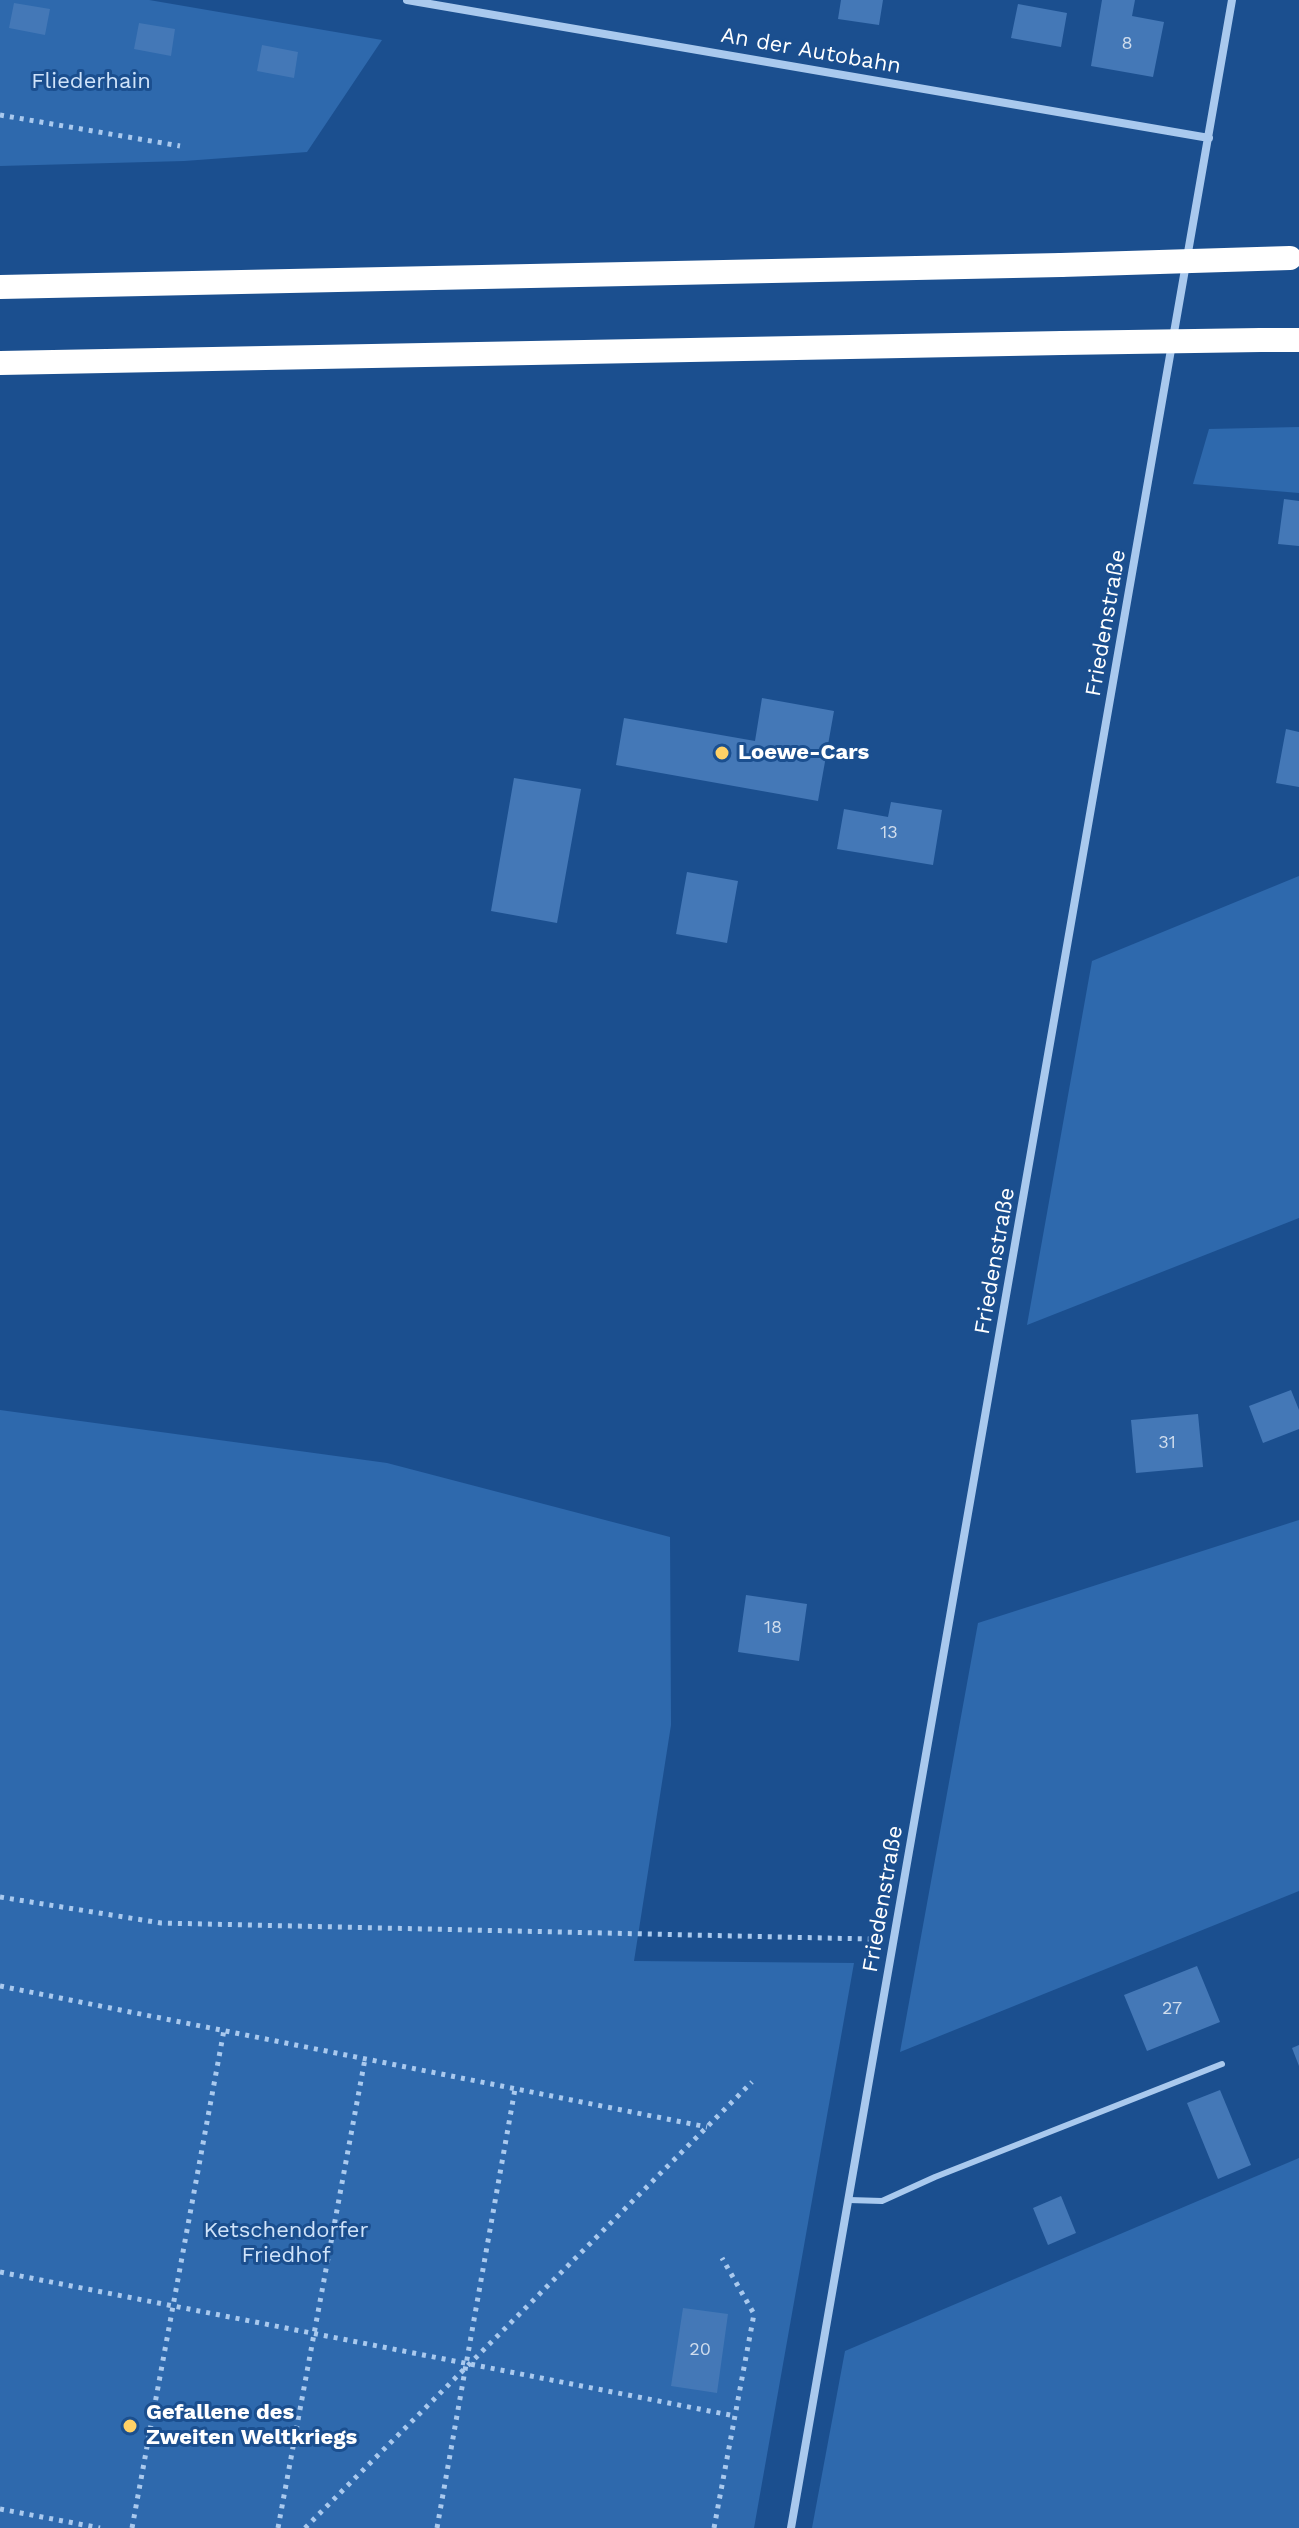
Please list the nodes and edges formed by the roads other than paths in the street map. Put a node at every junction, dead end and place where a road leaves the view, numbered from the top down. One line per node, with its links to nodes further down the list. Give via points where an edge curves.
1 (407, 0): 3 (street, An der Autobahn)
2 (1232, 0): 3 (street, Friedenstraße)
3 (1209, 138): 9 (street, Friedenstraße)
4 (1294, 258): 5 (highway, bridge)
5 (0, 287)
6 (1299, 340): 7 (highway, bridge)
7 (0, 363)
8 (1222, 2064): 9 (lane, via 882,2201)
9 (849, 2200): 10 (street, Friedenstraße)
10 (791, 2528)

